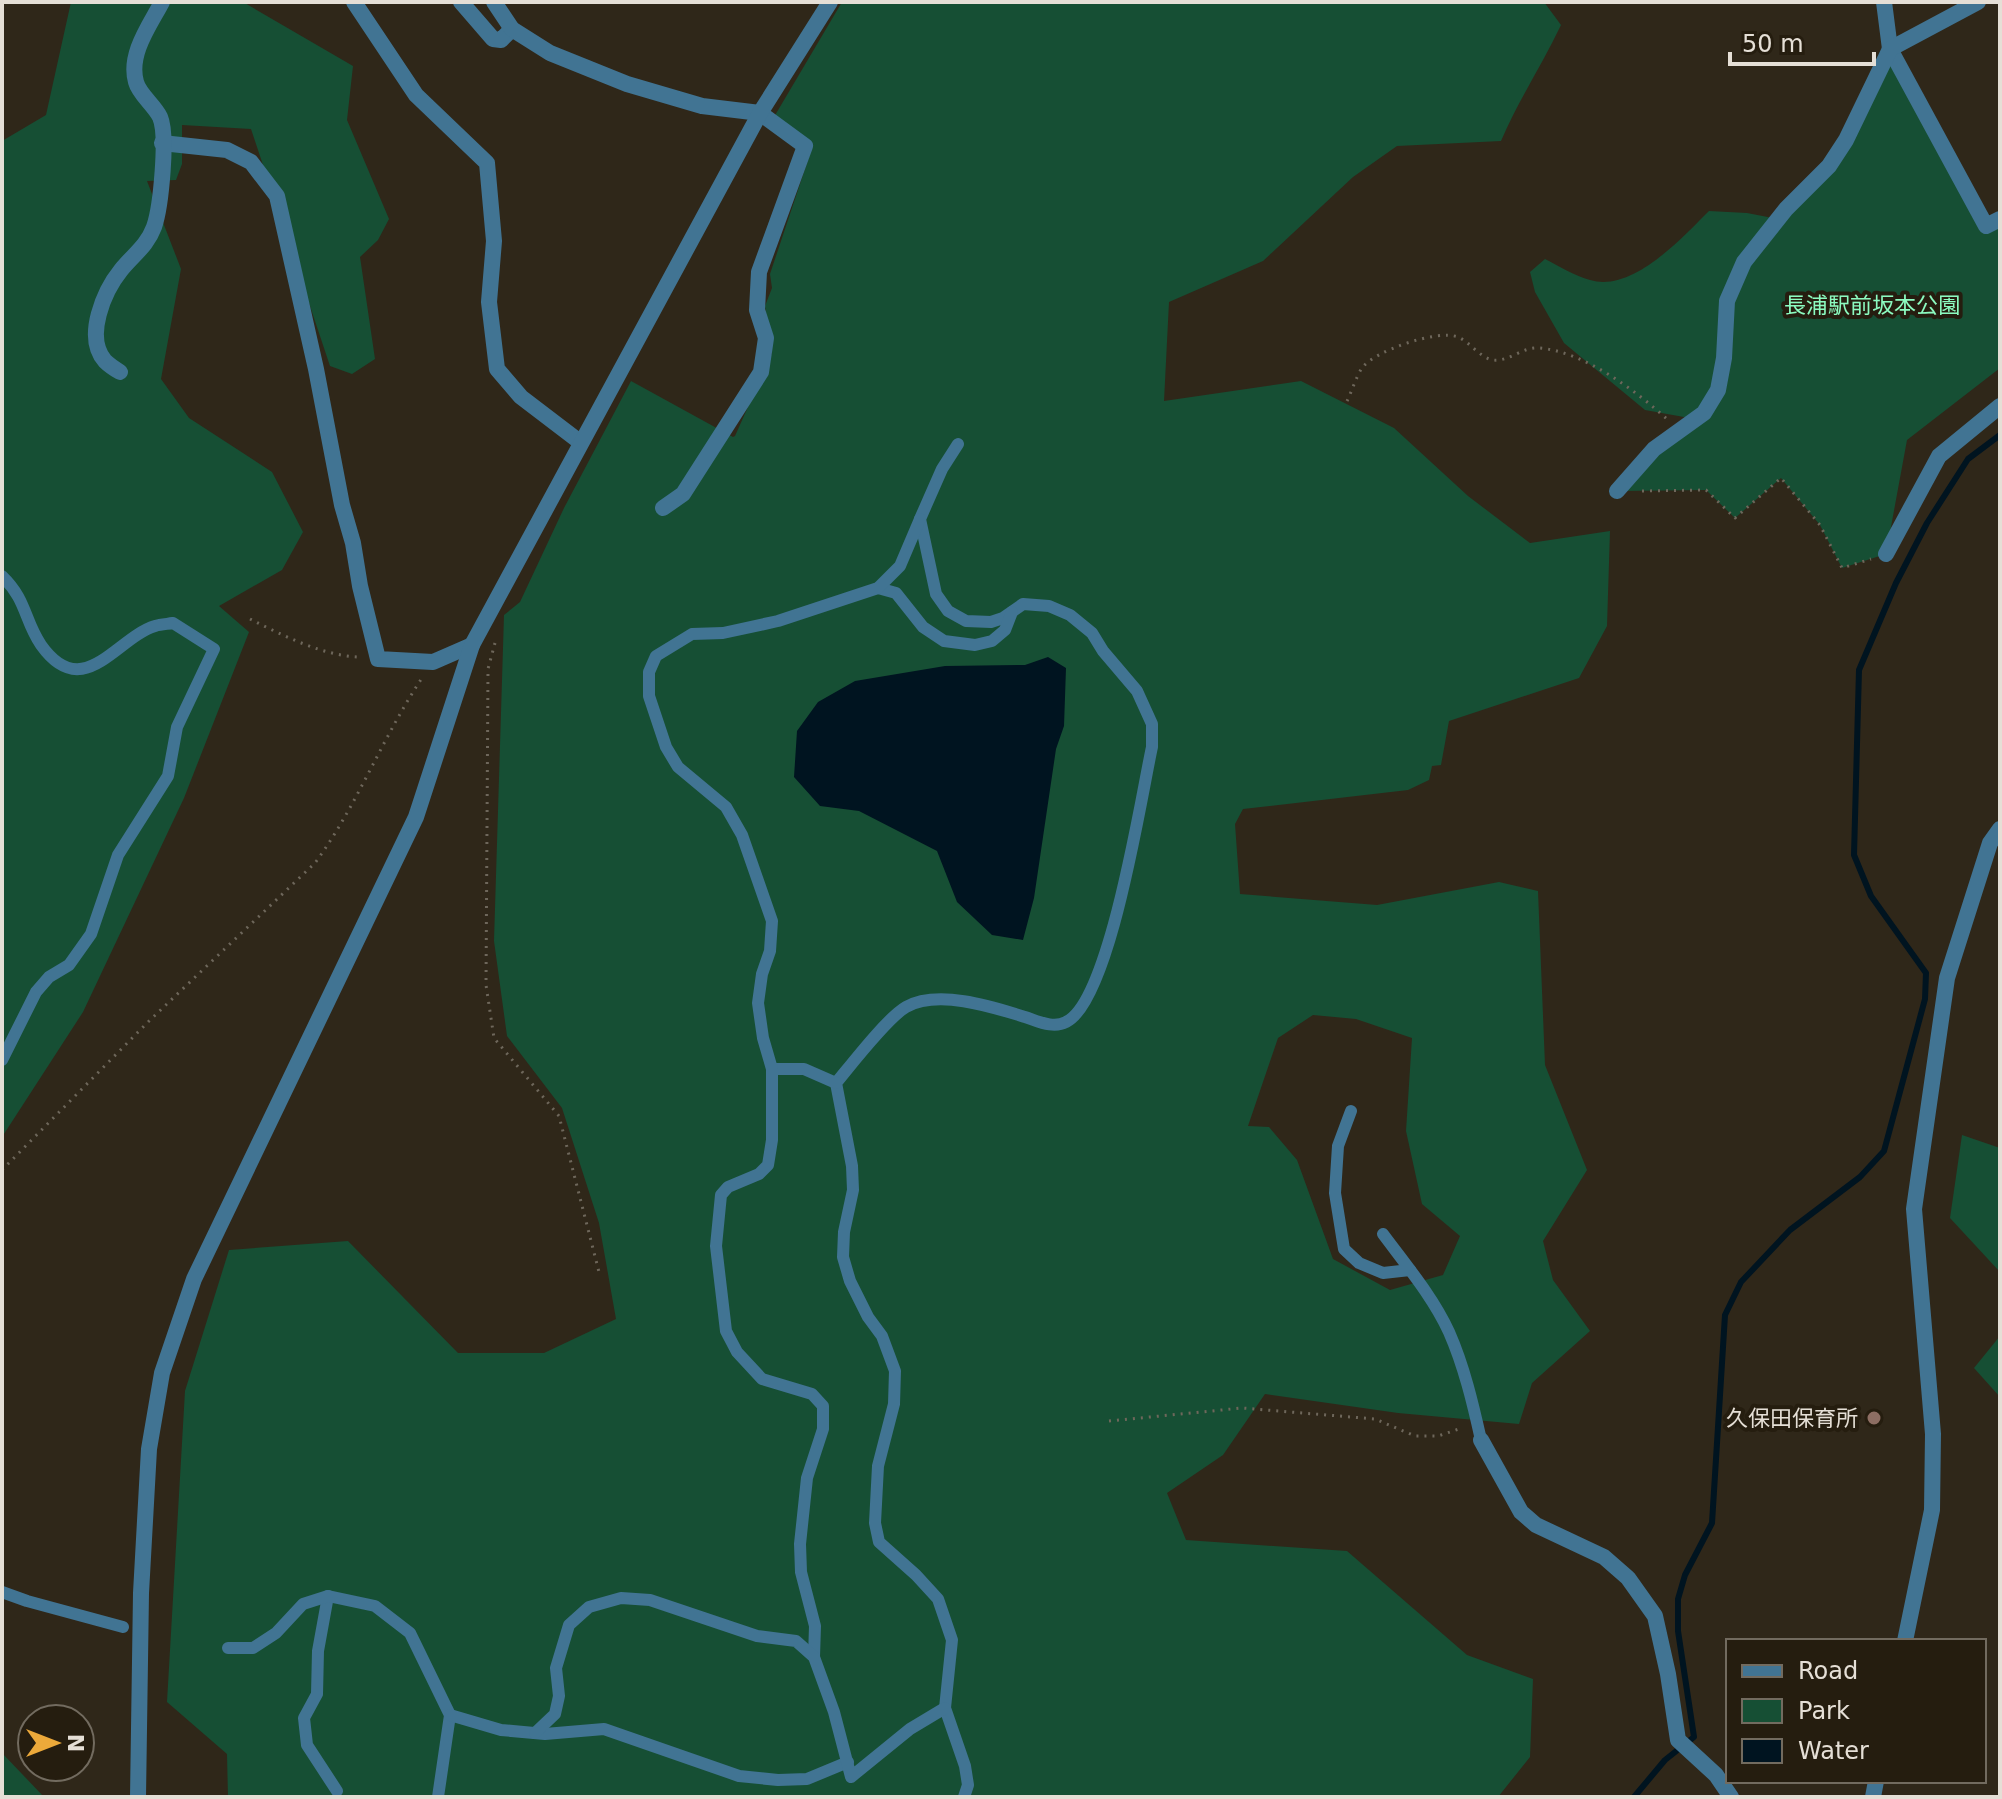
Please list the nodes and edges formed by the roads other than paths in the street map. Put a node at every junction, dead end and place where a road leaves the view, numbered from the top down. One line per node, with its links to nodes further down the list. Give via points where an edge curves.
1 (162, 2): 12 (street, via 141,41 135,66 136,84 162,122)
2 (374, 2): 8 (street)
3 (461, 2): 9 (street, via 493,39 501,40)
4 (494, 2): 9 (street)
5 (830, 2): 11 (street)
6 (1884, 2): 10 (street)
7 (1978, 2): 10 (street)
8 (356, 4): 16 (street, via 416,95 487,163 494,241 489,302 497,369 521,397)
9 (512, 29): 11 (street, via 550,53 627,84 702,106)
10 (1890, 49): 13 (street, via 1986,226); 18 (street, via 1829,166 1744,262 1727,301 1718,390 1704,413 1654,449)
11 (760, 113): 16 (street); 19 (street, via 805,146 759,272 757,310 766,338 761,372 683,494)
12 (162, 143): 14 (street, via 154,227 140,252 120,271 97,314 98,346 104,360); 25 (street, via 227,150 251,162 277,196 378,659 433,662)
13 (2000, 219)
14 (120, 372)
15 (2000, 406): 21 (street, via 1939,456)
16 (580, 442): 25 (street)
17 (958, 444): 20 (lane)
18 (1617, 491)
19 (663, 508)
20 (920, 519): 23 (lane, via 900,566); 24 (lane, via 936,594 948,611 966,621 991,622)
21 (1886, 554)
22 (2, 576): 27 (lane, via 17,591 39,642 57,664 77,669 101,662 153,626 173,623 214,649 177,727 168,776 118,855 91,934 69,965 36,992)
23 (878, 588): 24 (lane, via 896,593 923,627 944,641 992,641 1005,630); 28 (lane, via 778,621 692,634 656,656 649,672 649,696 666,747 678,767 726,807 742,835 772,921 758,1003)
24 (1012, 612): 29 (lane, via 1023,604 1070,615 1092,633 1137,691 1152,724 1152,747 1102,965 1082,1006 1067,1022 1052,1025 975,1002 929,1001 906,1007)
25 (472, 645): 45 (street, via 416,817 194,1279 162,1373 149,1449)
26 (2000, 829): 37 (street, via 1990,843 1947,978 1914,1209 1933,1434 1932,1510)
27 (2, 1060)
28 (772, 1069): 29 (lane, via 804,1069); 39 (lane, via 768,1165 721,1195 716,1246 726,1331 737,1352 762,1379 812,1394 823,1406 800,1544 801,1572 815,1626)
29 (836, 1083): 40 (lane, via 853,1190 843,1257 895,1371 894,1404 878,1466 875,1523 879,1542 938,1599 952,1640)
30 (1351, 1111): 32 (lane, via 1338,1146 1335,1193 1344,1249 1359,1263 1383,1273)
31 (1383, 1234): 32 (lane)
32 (1410, 1270): 33 (lane, via 1449,1331)
33 (1479, 1431): 48 (street, via 1521,1512 1536,1525 1604,1557 1628,1578 1655,1616 1678,1740)
34 (2, 1592): 36 (lane)
35 (328, 1596): 38 (lane, via 303,1604 253,1648); 41 (lane, via 375,1606 410,1633); 44 (lane, via 317,1694 304,1718 307,1745)
36 (123, 1627)
37 (1905, 1639)
38 (228, 1648)
39 (814, 1657): 42 (lane, via 796,1641 757,1636 650,1600 621,1598 589,1607 569,1625 556,1668 555,1714); 43 (lane)
40 (945, 1708): 43 (lane, via 851,1777); 47 (lane, via 965,1766)
41 (450, 1715): 42 (lane, via 501,1730); 46 (lane)
42 (535, 1733): 43 (lane, via 604,1729 739,1776 778,1780 807,1779)
43 (848, 1762)
44 (337, 1791)
45 (138, 1797)
46 (438, 1797)
47 (964, 1797)
48 (1731, 1797)

